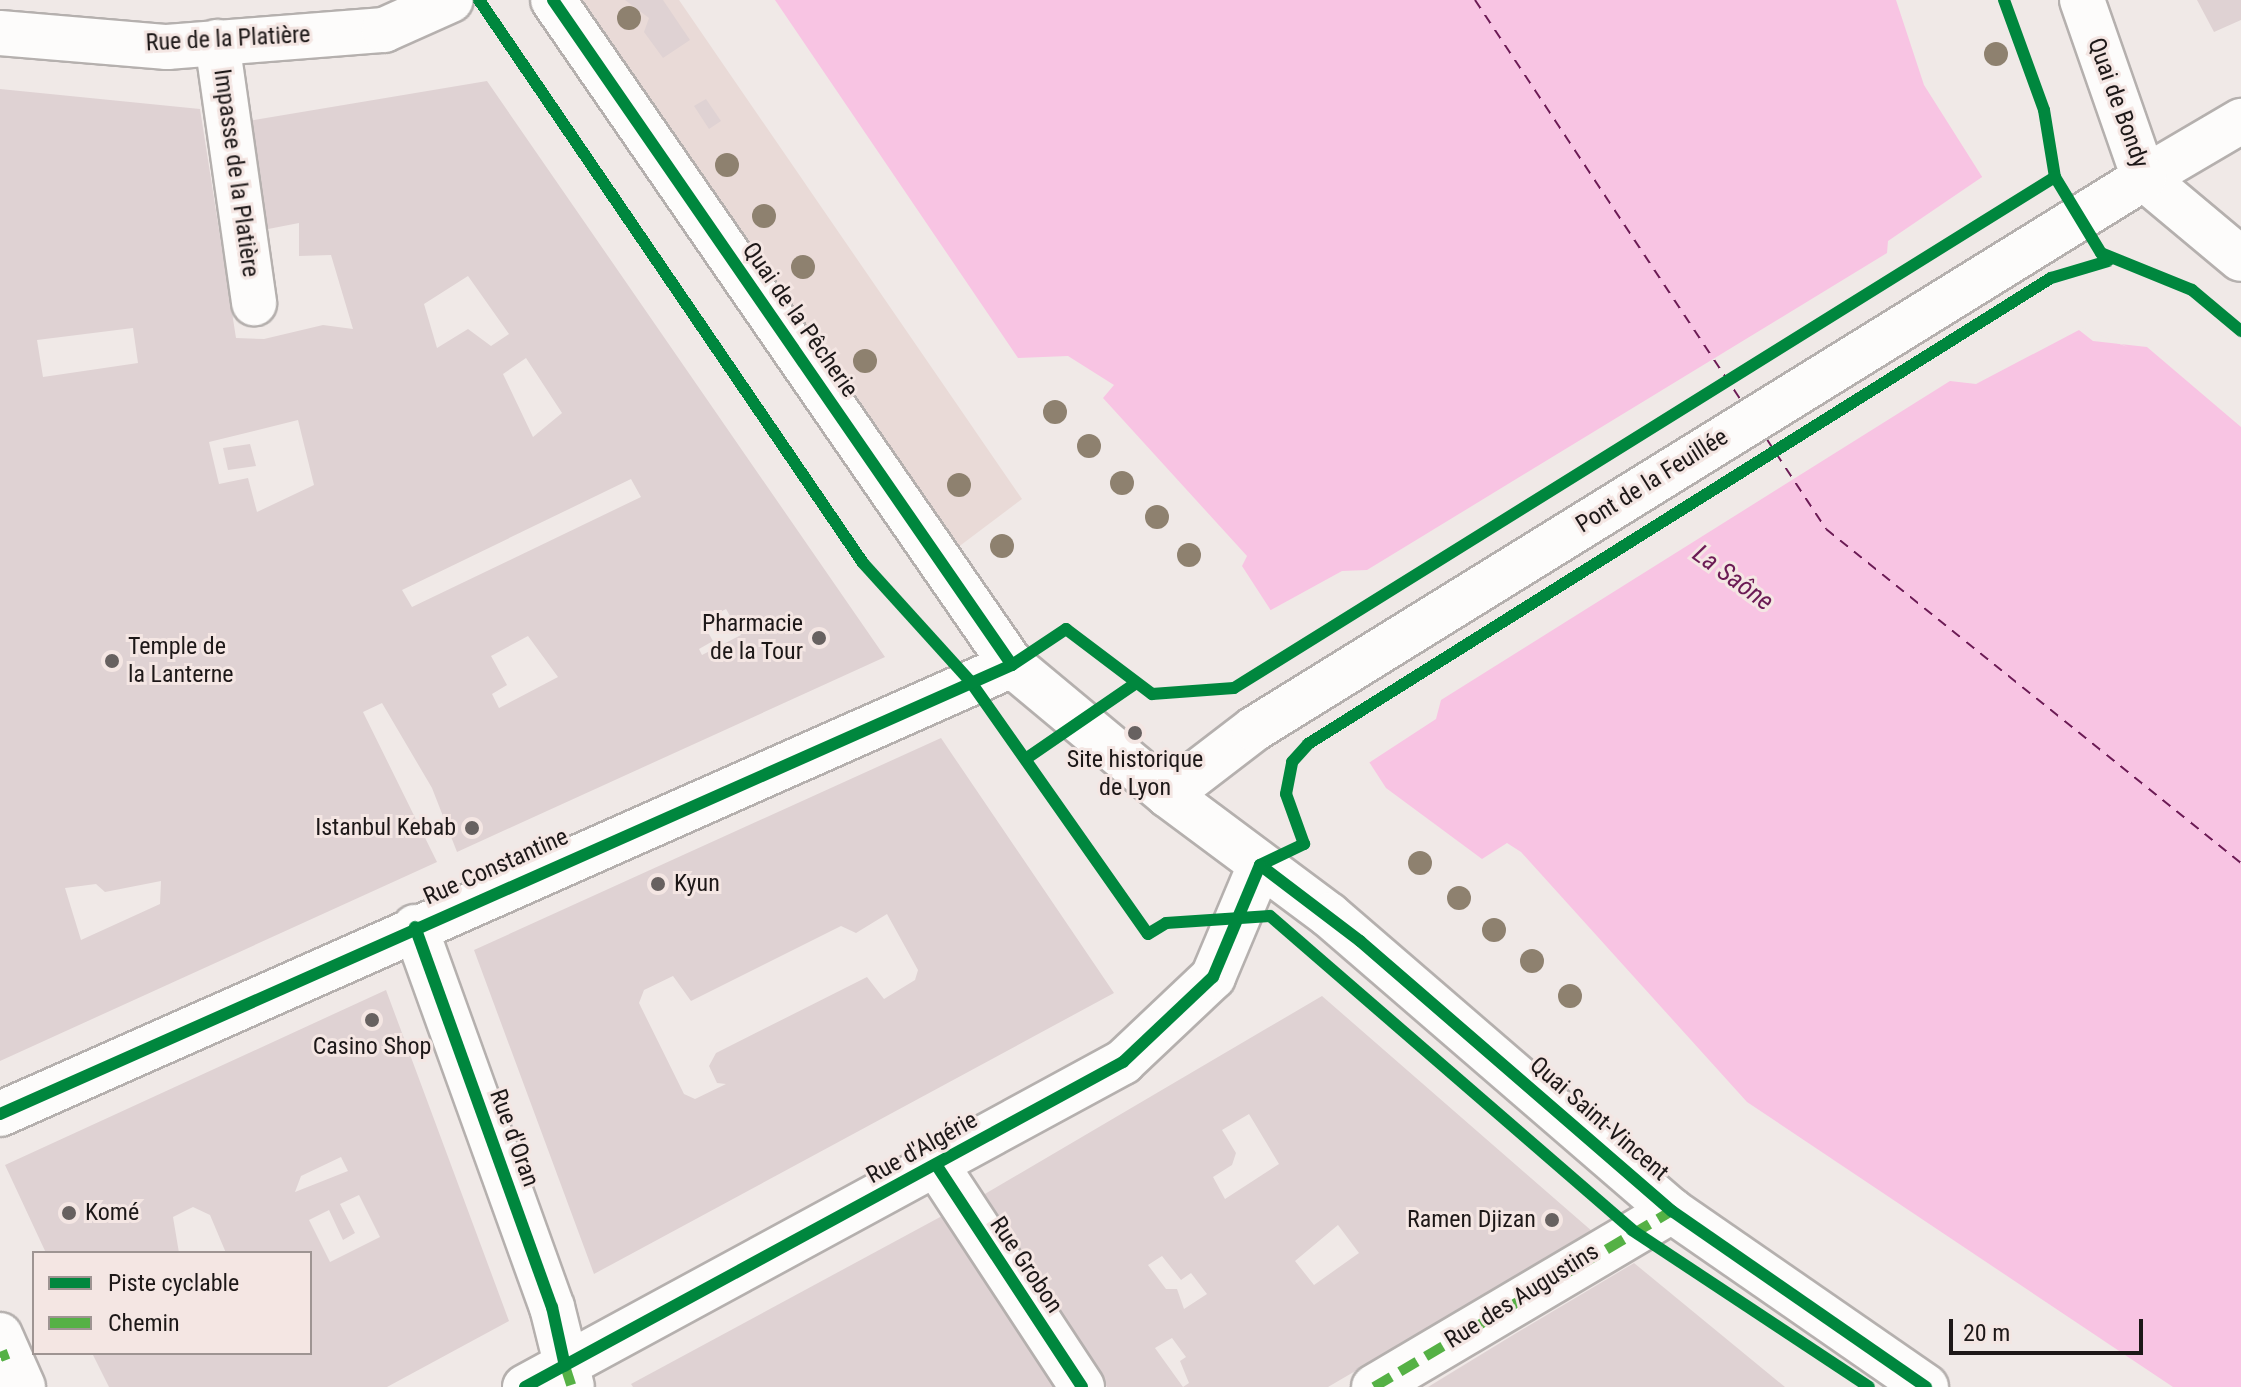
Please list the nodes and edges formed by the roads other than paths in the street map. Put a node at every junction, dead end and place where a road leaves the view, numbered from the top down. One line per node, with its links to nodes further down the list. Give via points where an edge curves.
1 (451, 0): 5 (street, Rue de la Platière, via 384,30)
2 (553, 0): 10 (street, Quai de la Pêcherie)
3 (2082, 0): 7 (street, Quai de Bondy)
4 (0, 33): 5 (street, Rue de la Platière, via 167,47)
5 (217, 42): 9 (street, Impasse de la Platière)
6 (2241, 121): 7 (street, Pont de la Feuillée)
7 (2144, 178): 8 (street, Quai de Bondy); 11 (street, Pont de la Feuillée, via 1264,723)
8 (2241, 259)
9 (254, 303)
10 (1012, 665): 11 (street, Quai de la Pêcherie); 13 (street, Rue Constantine)
11 (1168, 795): 12 (street, Quai de la Pêcherie)
12 (1260, 865): 15 (street, Rue d'Algérie, via 1213,977 1192,1005 1123,1062); 16 (street, Quai Saint-Vincent, via 1350,933)
13 (415, 927): 14 (street, Rue Constantine); 18 (street, Rue d'Oran, via 552,1307)
14 (0, 1114)
15 (937, 1166): 18 (street, Rue d'Algérie); 21 (street, Rue Grobon)
16 (1672, 1211): 22 (street, Rue des Augustins); 23 (street, Quai Saint-Vincent)
17 (0, 1335): 19 (street)
18 (568, 1376): 20 (street, Rue d'Algérie)
19 (23, 1387)
20 (525, 1387)
21 (1082, 1387)
22 (1374, 1387)
23 (1926, 1387)

